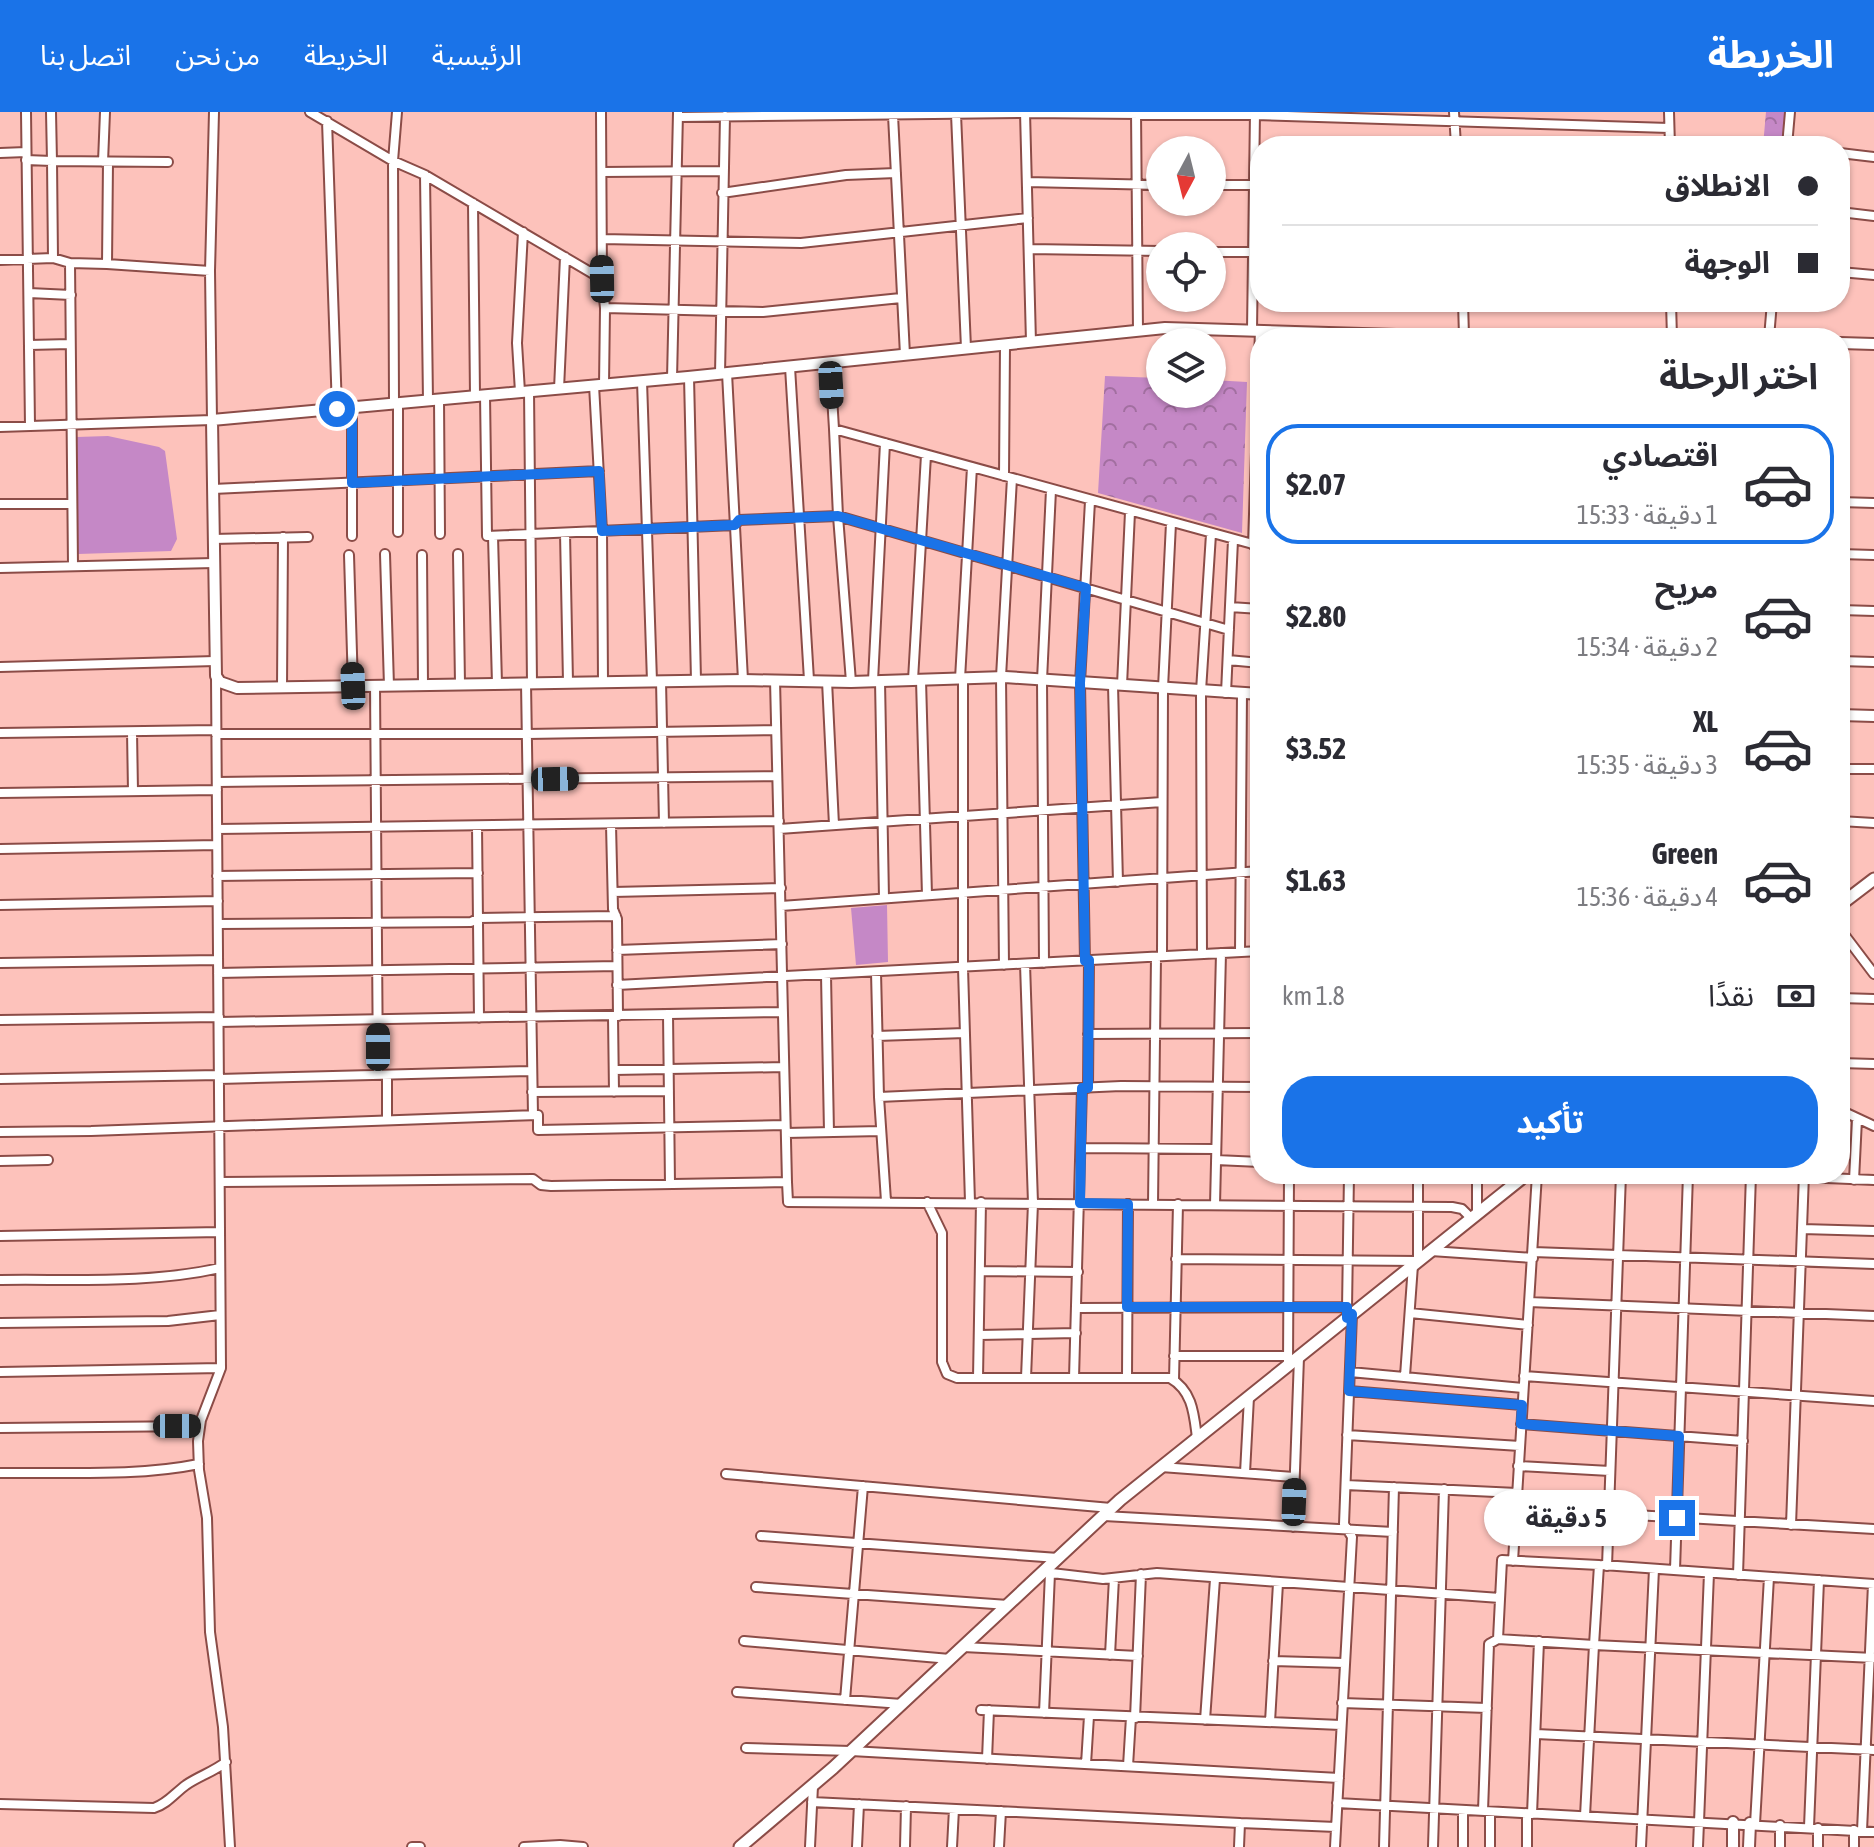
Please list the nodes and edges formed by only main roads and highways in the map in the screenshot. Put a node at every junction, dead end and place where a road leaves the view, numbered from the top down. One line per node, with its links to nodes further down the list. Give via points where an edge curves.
1 (1874, 879): 2 (main road)
2 (1850, 896)
3 (1515, 1184): 4 (main road, via 1108,1512 1047,1573)
4 (740, 1847)

